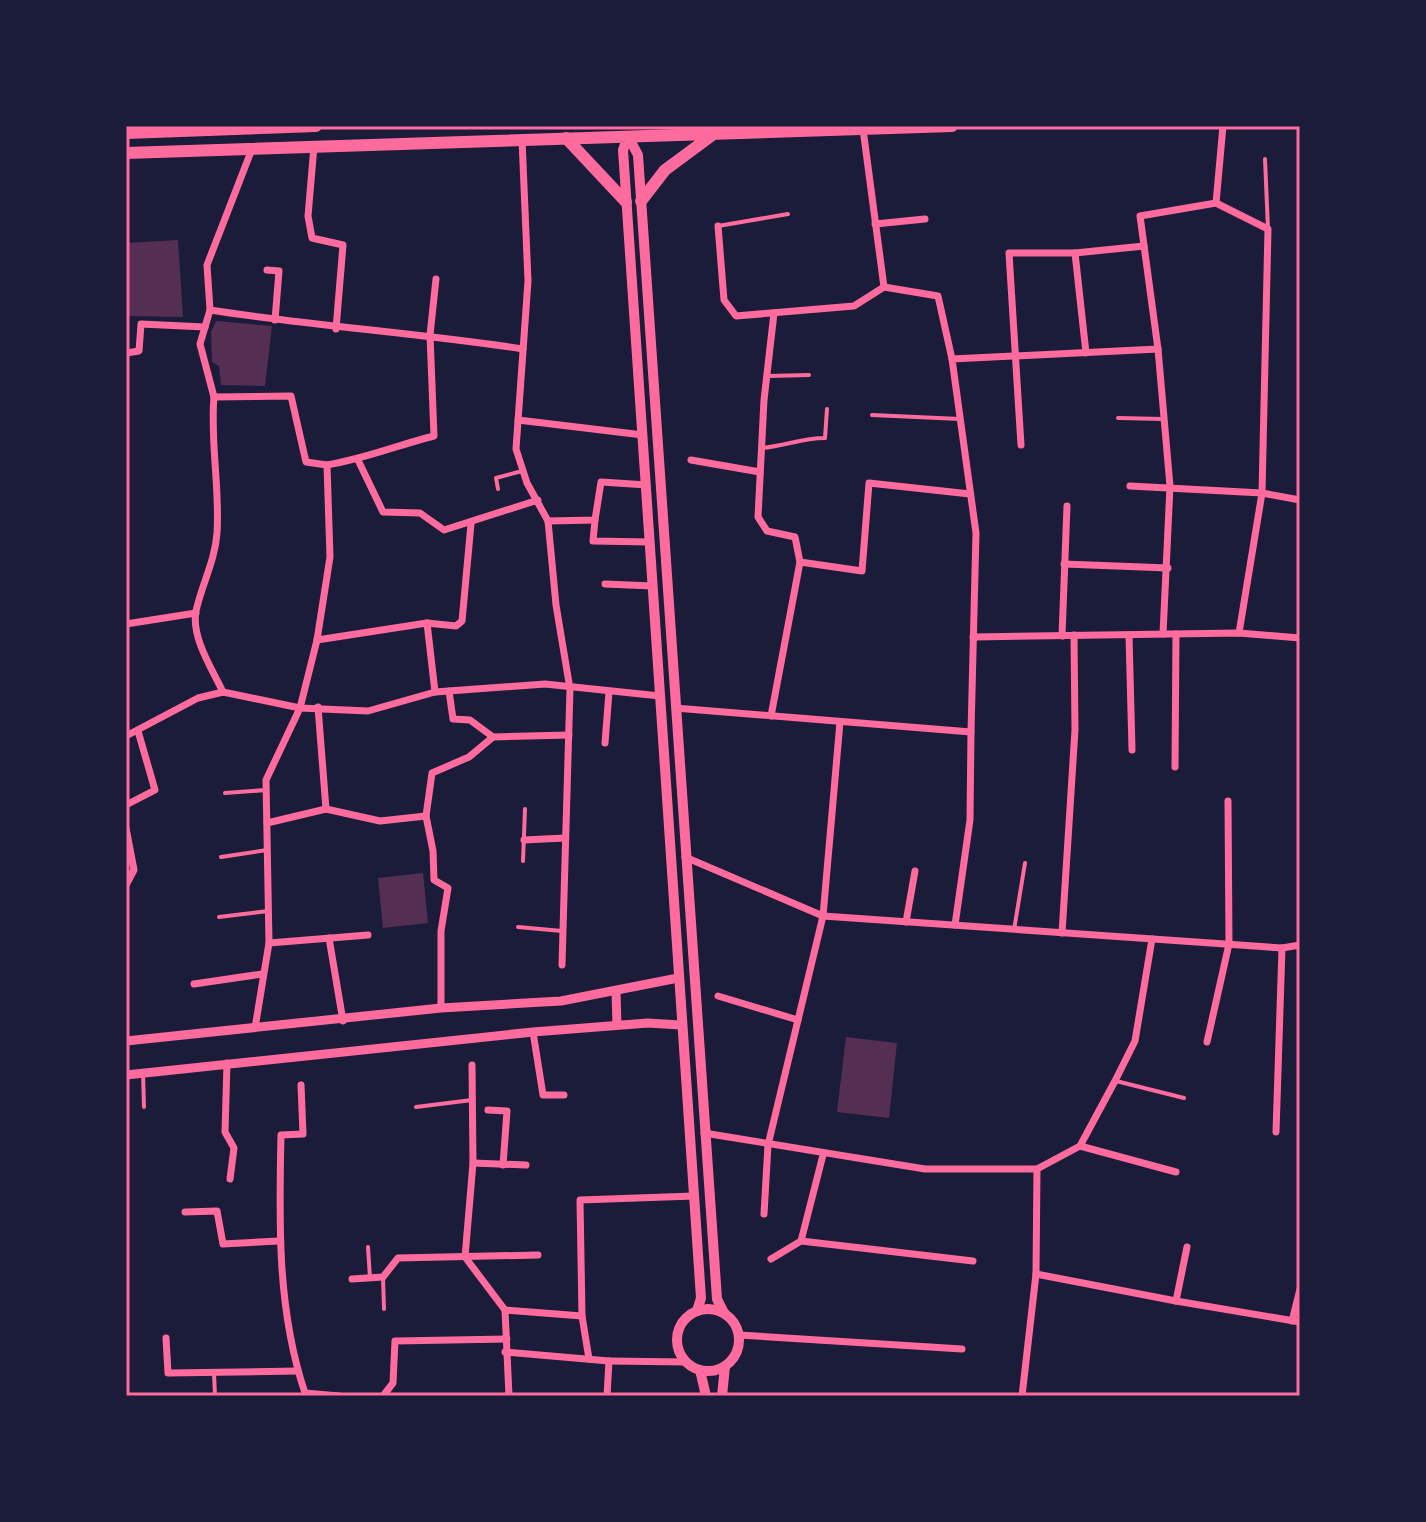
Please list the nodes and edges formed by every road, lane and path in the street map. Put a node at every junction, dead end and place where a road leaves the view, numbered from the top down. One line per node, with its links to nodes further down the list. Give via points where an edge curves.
1 (316, 126): 4 (main road)
2 (952, 126): 5 (main road)
3 (1223, 126): 17 (street)
4 (254, 127): 7 (main road)
5 (863, 129): 8 (main road); 20 (street)
6 (628, 131): 8 (main road); 9 (main road); 15 (main road, via 638,155); 16 (main road, via 623,150)
7 (126, 133)
8 (714, 134): 15 (main road, via 665,170)
9 (566, 138): 10 (main road); 16 (main road)
10 (522, 139): 11 (main road); 34 (street, via 528,281)
11 (314, 146): 12 (main road); 32 (street, via 308,216 312,238 343,245)
12 (252, 149): 13 (main road); 28 (street, via 207,265)
13 (126, 153)
14 (1265, 159): 22 (lane)
15 (641, 201): 95 (main road)
16 (626, 202): 49 (main road)
17 (1216, 203): 22 (street); 23 (street, via 1140,216)
18 (788, 214): 21 (lane)
19 (925, 219): 20 (street)
20 (875, 224): 27 (street)
21 (718, 226): 29 (street, via 724,300 736,316)
22 (1268, 229): 61 (street)
23 (1144, 246): 24 (street); 35 (street)
24 (1075, 253): 37 (street); 38 (street, via 1009,253)
25 (267, 270): 30 (street, via 279,271)
26 (436, 279): 33 (street)
27 (884, 287): 29 (street, via 854,306); 39 (street, via 938,296)
28 (210, 310): 30 (street); 31 (street)
29 (774, 313): 41 (street)
30 (275, 320): 32 (street)
31 (205, 327): 36 (street, via 141,324 139,351); 42 (street, via 200,344)
32 (336, 329): 33 (street)
33 (430, 335): 34 (street); 52 (street, via 434,436)
34 (523, 349): 48 (street)
35 (1158, 349): 37 (street); 47 (street)
36 (126, 353)
37 (1086, 353): 38 (street)
38 (1014, 356): 39 (street); 50 (street)
39 (952, 359): 46 (street)
40 (809, 375): 41 (lane)
41 (767, 376): 51 (street)
42 (214, 397): 54 (street, via 291,396 306,462); 75 (street, via 217,533)
43 (827, 409): 51 (lane, via 825,438)
44 (872, 415): 46 (lane)
45 (1118, 418): 47 (lane)
46 (960, 419): 62 (street)
47 (1166, 419): 59 (street)
48 (518, 420): 49 (street); 55 (street, via 516,449)
49 (643, 435): 57 (main road)
50 (1021, 445)
51 (762, 448): 56 (street)
52 (358, 460): 54 (street); 68 (street, via 383,512 420,513 444,530)
53 (691, 460): 56 (street)
54 (327, 465): 86 (street, via 330,557)
55 (524, 470): 60 (lane, via 496,478); 63 (street)
56 (760, 472): 70 (street, via 758,517 767,531 795,537)
57 (647, 485): 66 (street, via 601,482); 69 (main road)
58 (1130, 486): 59 (street)
59 (1170, 486): 61 (street); 72 (street)
60 (498, 489)
61 (1262, 493): 64 (street); 78 (street)
62 (970, 494): 70 (street, via 869,483 862,571); 84 (street, via 976,533)
63 (538, 500): 67 (street); 68 (street)
64 (1300, 500)
65 (1067, 506): 71 (street)
66 (595, 520): 67 (street); 69 (street, via 593,541)
67 (548, 521): 87 (street)
68 (471, 524): 76 (street, via 462,621 456,626)
69 (650, 542): 74 (main road)
70 (800, 562): 96 (street)
71 (1064, 564): 72 (street); 83 (street)
72 (1168, 568): 79 (street)
73 (605, 584): 74 (street)
74 (653, 586): 92 (main road)
75 (196, 613): 77 (street); 89 (street, via 198,638)
76 (427, 623): 86 (street); 90 (street)
77 (126, 624)
78 (1239, 633): 80 (street); 85 (street)
79 (1163, 634): 80 (street); 82 (street)
80 (1176, 634): 105 (street)
81 (1074, 635): 82 (street); 83 (street); 132 (street, via 1075,730)
82 (1129, 635): 104 (street)
83 (1062, 636): 84 (street)
84 (973, 637): 99 (street)
85 (1300, 638)
86 (317, 640): 94 (street)
87 (570, 689): 88 (street, via 545,684); 91 (street); 100 (street)
88 (449, 691): 90 (street); 102 (street, via 453,719 470,720)
89 (223, 692): 94 (street); 98 (street, via 198,698)
90 (435, 692): 93 (street, via 368,711)
91 (609, 692): 92 (street); 103 (street)
92 (660, 696): 142 (main road)
93 (318, 707): 94 (street); 110 (street)
94 (300, 708): 106 (street)
95 (675, 708): 96 (street); 119 (main road)
96 (771, 716): 97 (street)
97 (840, 722): 99 (street); 125 (street)
98 (138, 731): 101 (street); 109 (street, via 155,790)
99 (971, 732): 128 (street, via 970,820)
100 (569, 735): 102 (street); 115 (street)
101 (126, 736)
102 (493, 737): 112 (street, via 469,757 432,773)
103 (605, 743)
104 (1132, 750)
105 (1175, 767)
106 (266, 790): 107 (lane); 113 (street)
107 (225, 793)
108 (1228, 801): 137 (street)
109 (126, 805)
110 (326, 809): 112 (street, via 380,821); 113 (street)
111 (525, 809): 116 (lane)
112 (426, 816): 146 (street, via 434,880 448,888 441,931)
113 (267, 823): 117 (street)
114 (126, 828): 123 (street, via 134,870)
115 (565, 838): 116 (street); 131 (street)
116 (524, 840): 120 (lane)
117 (267, 850): 118 (lane); 124 (street)
118 (221, 857)
119 (685, 857): 125 (street); 168 (main road)
120 (523, 861)
121 (1025, 863): 130 (lane)
122 (915, 871): 127 (street)
123 (126, 885)
124 (268, 910): 126 (lane); 136 (street)
125 (823, 916): 127 (street); 147 (street)
126 (219, 917)
127 (906, 922): 128 (street)
128 (955, 925): 130 (street)
129 (518, 927): 131 (lane)
130 (1014, 930): 132 (street)
131 (562, 931): 140 (street)
132 (1062, 933): 135 (street)
133 (368, 935): 134 (street)
134 (329, 938): 136 (street); 148 (street)
135 (1152, 939): 137 (street); 159 (street, via 1135,1041)
136 (269, 943): 141 (street)
137 (1229, 944): 139 (street); 154 (street)
138 (1300, 945): 139 (street)
139 (1282, 948): 167 (street)
140 (562, 965)
141 (262, 974): 143 (street); 151 (street)
142 (678, 978): 144 (street); 150 (main road)
143 (194, 984)
144 (616, 992): 146 (street); 149 (street)
145 (718, 996): 147 (street)
146 (441, 1008): 148 (street)
147 (798, 1020): 169 (street)
148 (343, 1021): 151 (street)
149 (617, 1025): 150 (street); 152 (street)
150 (680, 1025): 178 (main road)
151 (255, 1028): 153 (street)
152 (533, 1032): 155 (street); 161 (street, via 543,1095)
153 (126, 1041)
154 (1207, 1042)
155 (227, 1063): 157 (street); 177 (street, via 225,1132 234,1148)
156 (472, 1065): 163 (street)
157 (143, 1072): 158 (street); 164 (lane)
158 (126, 1075)
159 (1115, 1081): 162 (lane); 170 (street)
160 (301, 1085): 181 (street, via 303,1134 281,1135)
161 (564, 1095)
162 (1184, 1098)
163 (472, 1100): 165 (lane); 172 (street)
164 (144, 1107)
165 (416, 1107)
166 (488, 1110): 173 (street, via 507,1111)
167 (1276, 1132)
168 (704, 1133): 169 (street); 198 (main road, via 717,1299)
169 (768, 1145): 171 (street); 180 (street)
170 (1080, 1146): 175 (street); 176 (street)
171 (823, 1155): 175 (street, via 925,1169); 182 (street)
172 (473, 1163): 173 (street); 186 (street)
173 (503, 1165): 174 (street)
174 (526, 1165)
175 (1037, 1169): 189 (street)
176 (1176, 1172)
177 (230, 1179)
178 (694, 1196): 197 (main road, via 701,1298); 199 (street, via 580,1200)
179 (185, 1212): 181 (street, via 217,1211 223,1244)
180 (764, 1214)
181 (279, 1241): 211 (street)
182 (801, 1241): 187 (street); 188 (street)
183 (368, 1247): 191 (lane)
184 (1187, 1247): 194 (street)
185 (538, 1255): 186 (street)
186 (465, 1257): 190 (street, via 398,1258); 196 (street)
187 (771, 1259)
188 (973, 1261)
189 (1036, 1274): 194 (street); 221 (street)
190 (383, 1277): 191 (street); 195 (lane)
191 (370, 1278): 192 (street)
192 (352, 1279)
193 (1300, 1289): 200 (street)
194 (1176, 1301): 200 (street)
195 (384, 1309)
196 (505, 1310): 199 (street); 203 (street)
197 (697, 1311): 198 (main road); 208 (main road, via 678,1333)
198 (724, 1313): 201 (main road)
199 (582, 1316): 206 (street)
200 (1296, 1322)
201 (739, 1335): 204 (street); 209 (main road, via 737,1351)
202 (166, 1338): 212 (street, via 168,1373)
203 (507, 1339): 205 (street); 214 (street, via 395,1341 393,1383)
204 (962, 1349)
205 (505, 1352): 206 (street); 217 (street)
206 (589, 1359): 207 (street)
207 (609, 1361): 208 (street); 218 (street)
208 (686, 1362): 210 (main road)
209 (725, 1366): 210 (main road); 220 (main road)
210 (700, 1370): 219 (main road)
211 (298, 1371): 212 (street); 213 (street)
212 (214, 1373): 215 (lane)
213 (305, 1394): 216 (street)
214 (385, 1395)
215 (215, 1396)
216 (339, 1396)
217 (509, 1396)
218 (607, 1396)
219 (706, 1396)
220 (722, 1396)
221 (1022, 1396)

